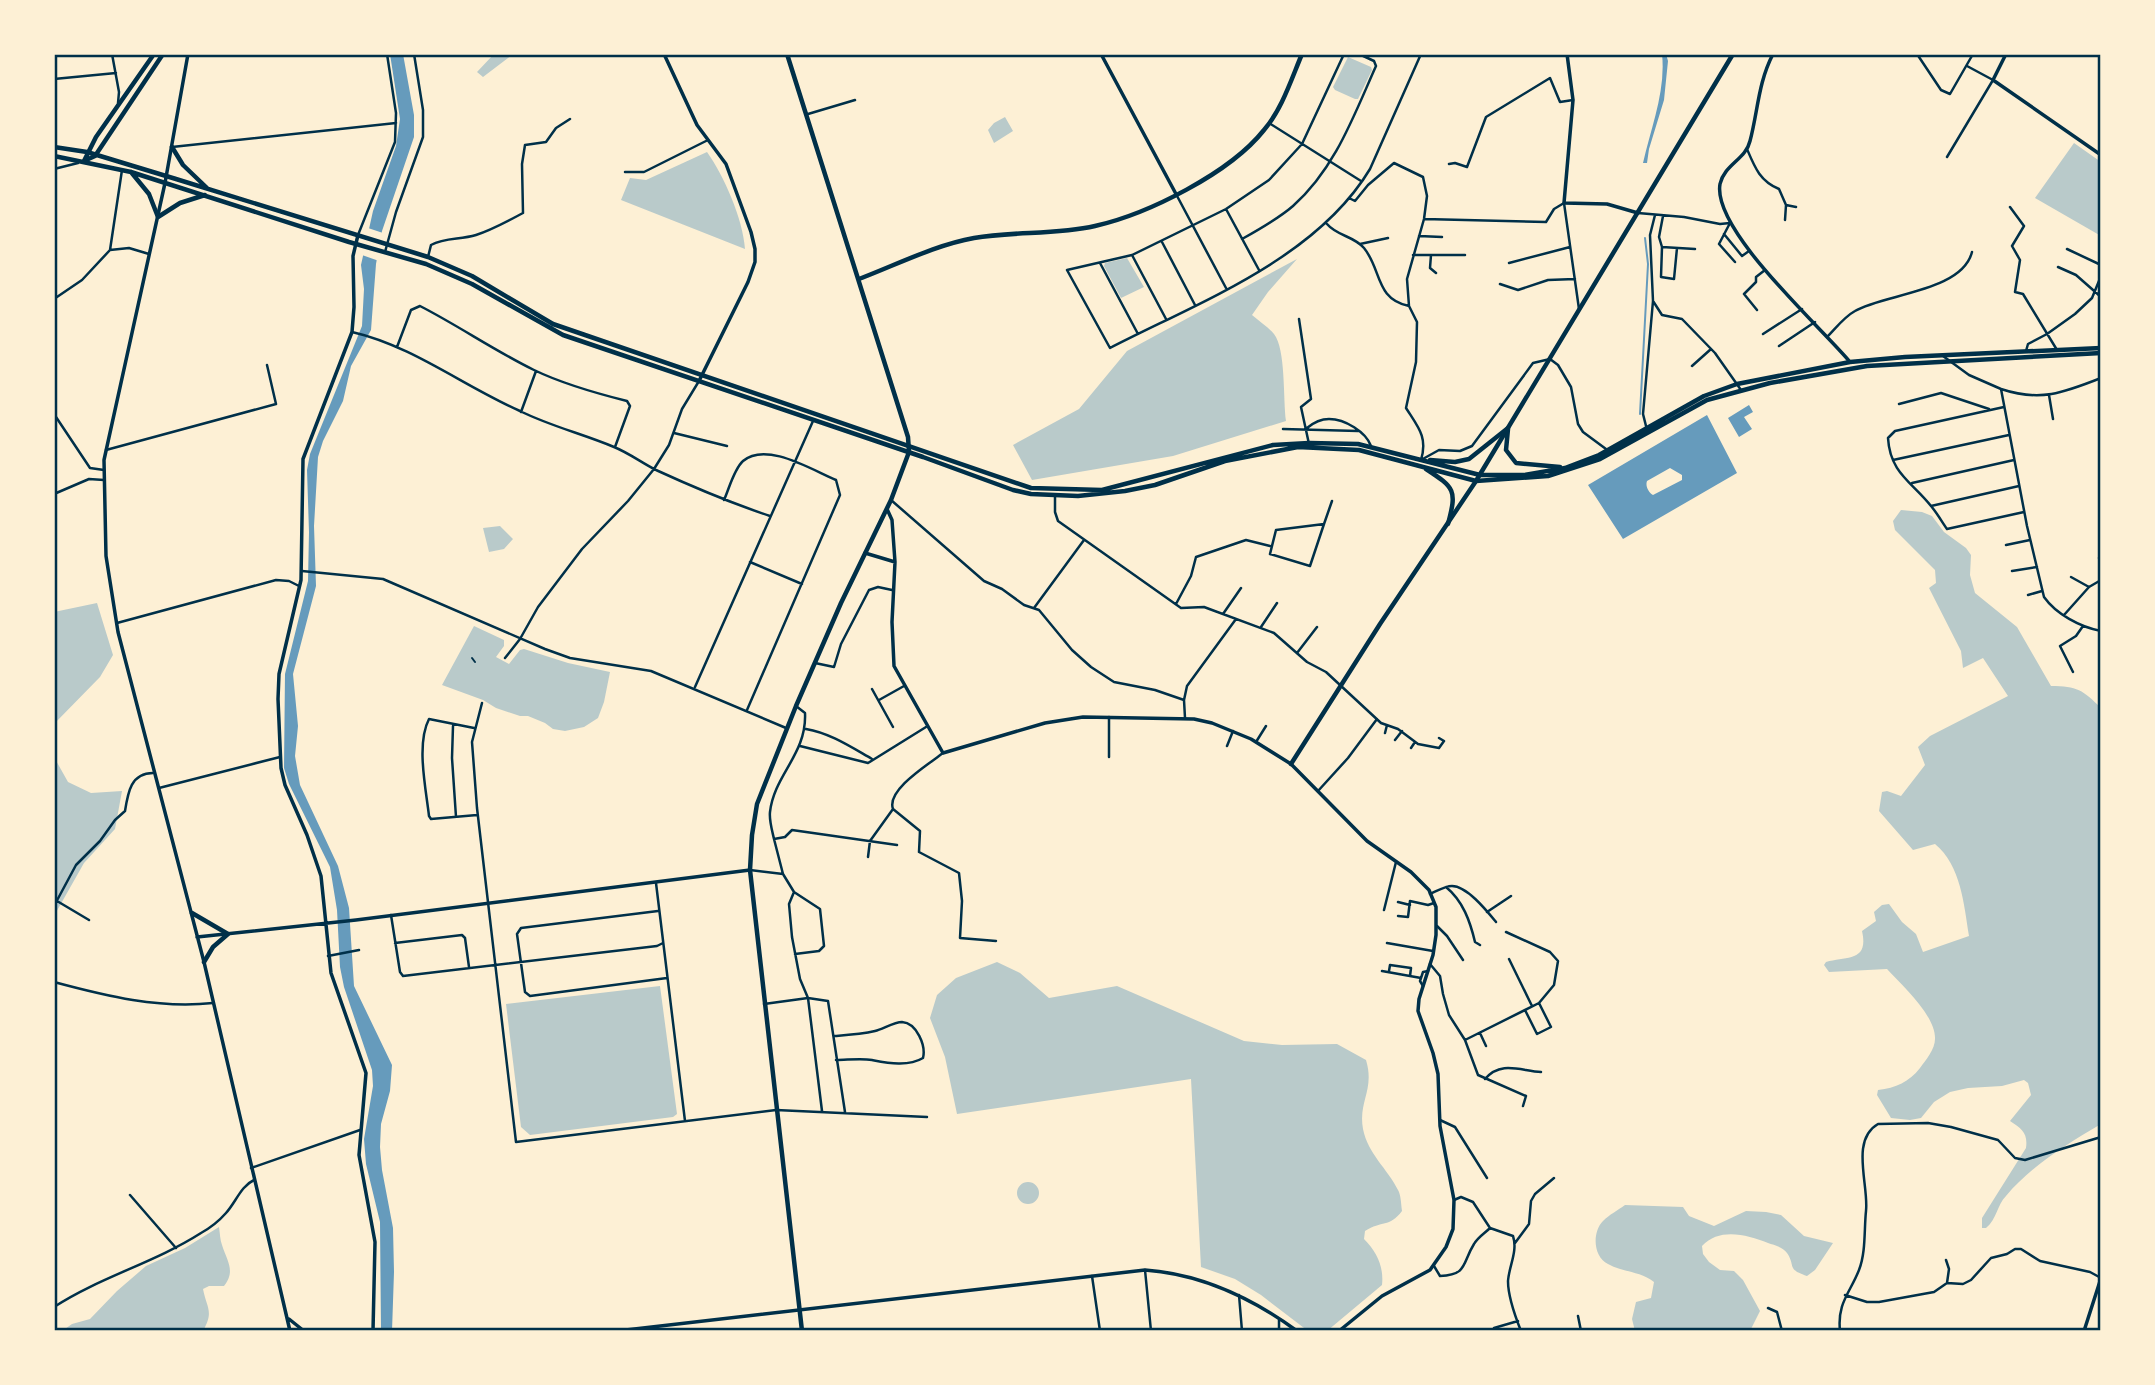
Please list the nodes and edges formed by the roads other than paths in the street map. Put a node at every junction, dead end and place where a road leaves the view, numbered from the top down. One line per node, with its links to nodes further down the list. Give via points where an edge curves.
1 (112, 54): 23 (street)
2 (154, 54): 28 (main road)
3 (163, 54): 41 (main road)
4 (188, 54): 35 (street)
5 (387, 54): 31 (street)
6 (414, 54): 78 (street, via 423,137)
7 (663, 54): 33 (street)
8 (787, 54): 29 (main road)
9 (1101, 54): 54 (street)
10 (1302, 54): 32 (main road)
11 (1344, 54): 34 (street)
12 (1359, 54): 44 (street, via 1376,66)
13 (1421, 54): 51 (street)
14 (1567, 54): 27 (street)
15 (1734, 54): 61 (main road)
16 (1773, 54): 37 (street, via 1762,77)
17 (1917, 54): 21 (street)
18 (1927, 54): 21 (street)
19 (1973, 54): 22 (street)
20 (2006, 54): 25 (street)
21 (1920, 59): 22 (street, via 1946,94 1953,92)
22 (1967, 66): 25 (street)
23 (116, 73): 24 (street); 28 (street)
24 (54, 79)
25 (1993, 80): 39 (street); 42 (street)
26 (855, 100): 29 (street)
27 (1573, 100): 45 (street, via 1560,102 1550,78 1486,117 1467,167); 56 (street)
28 (118, 106): 38 (main road)
29 (805, 115): 104 (main road)
30 (570, 120): 94 (street, via 556,128 546,142 525,145 523,213 477,235 440,240 431,245)
31 (396, 123): 35 (street); 71 (street, via 395,142)
32 (1269, 123): 34 (street); 54 (main road, via 1244,153)
33 (708, 140): 49 (street, via 644,173); 140 (street, via 726,164 751,232 755,262)
34 (1302, 144): 44 (street); 60 (street, via 1269,180)
35 (172, 147): 50 (street); 53 (main road)
36 (54, 148): 38 (main road)
37 (1747, 149): 57 (street, via 1756,172 1779,190); 68 (street, via 1727,169 1721,183)
38 (87, 152): 41 (main road); 43 (main road)
39 (2101, 155)
40 (54, 156): 43 (main road)
41 (94, 156): 43 (main road); 50 (main road)
42 (1947, 157)
43 (84, 161): 46 (street); 47 (main road)
44 (1330, 162): 51 (street); 74 (street, via 1292,207)
45 (1449, 164)
46 (54, 169)
47 (121, 170): 48 (main road); 85 (street)
48 (131, 172): 52 (main road); 64 (main road, via 149,194)
49 (625, 172)
50 (166, 176): 52 (street); 53 (main road)
51 (1362, 182): 55 (street)
52 (165, 183): 53 (main road); 64 (street)
53 (207, 192): 64 (main road); 71 (main road); 77 (main road)
54 (1176, 194): 69 (street); 104 (main road, via 1094,226 971,239)
55 (1349, 198): 65 (street, via 1355,201 1394,163 1423,177 1427,196); 67 (street)
56 (1564, 203): 61 (street, via 1607,204); 65 (street, via 1546,222); 80 (street)
57 (1786, 205): 58 (street); 66 (street)
58 (1796, 207)
59 (2010, 207): 123 (street, via 2024,226 2012,246 2020,260 2015,292 2023,294)
60 (1226, 209): 69 (street); 74 (street)
61 (1638, 213): 62 (street); 116 (main road)
62 (1655, 215): 63 (street); 111 (street, via 1650,235)
63 (1663, 216): 68 (street); 81 (street)
64 (158, 217): 89 (street)
65 (1424, 219): 72 (street)
66 (1785, 220)
67 (1326, 223): 79 (street); 100 (street, via 1296,249)
68 (1730, 223): 70 (street); 86 (street)
69 (1193, 226): 76 (street); 107 (street)
70 (1724, 234): 86 (street, via 1742,256); 95 (street, via 1719,244)
71 (361, 236): 77 (street); 78 (main road)
72 (1419, 236): 73 (street); 91 (street)
73 (1442, 237)
74 (1242, 239): 100 (street)
75 (1388, 239): 79 (street)
76 (1161, 241): 90 (street); 112 (street)
77 (356, 244): 87 (main road); 120 (street)
78 (385, 244): 87 (street); 94 (main road)
79 (1360, 244): 113 (street, via 1384,290)
80 (1570, 247): 97 (street); 105 (street)
81 (1662, 247): 82 (street); 82 (street, via 1661,277 1674,279)
82 (1677, 248): 83 (street)
83 (1695, 249)
84 (2067, 249): 98 (street)
85 (110, 250): 89 (street, via 129,248); 110 (street, via 82,280)
86 (1749, 251): 101 (street)
87 (383, 252): 140 (main road, via 462,279 562,335)
88 (1972, 253): 124 (street, via 1964,266 1939,284 1856,310)
89 (149, 254): 164 (street)
90 (1132, 255): 96 (street); 117 (street)
91 (1413, 255): 92 (street); 113 (street, via 1407,279)
92 (1431, 255): 93 (street); 102 (street, via 1430,268)
93 (1465, 255)
94 (428, 257): 140 (main road, via 472,276 553,324)
95 (1735, 262)
96 (1100, 263): 121 (street); 121 (street, via 1067,270 1110,348)
97 (1509, 263)
98 (2101, 265)
99 (2058, 267): 108 (street, via 2076,275)
100 (1259, 270): 107 (street)
101 (1765, 270): 114 (street); 115 (street, via 1744,294)
102 (1436, 273)
103 (2101, 276): 108 (street)
104 (859, 279): 163 (main road)
105 (1575, 279): 106 (street, via 1548,280 1518,290); 116 (street)
106 (1500, 284)
107 (1226, 288): 112 (street)
108 (2094, 292): 109 (street); 123 (street, via 2075,314)
109 (2101, 297)
110 (54, 299)
111 (1653, 301): 127 (street, via 1662,315 1682,319); 156 (street, via 1643,414)
112 (1195, 304): 117 (street)
113 (1409, 306): 170 (street, via 1417,322 1416,362 1406,408 1422,435 1425,447)
114 (1802, 309): 119 (street); 122 (street)
115 (1757, 310)
116 (1579, 312): 132 (main road)
117 (1166, 319): 121 (street)
118 (1299, 319): 154 (street, via 1311,399 1301,407)
119 (1815, 322): 124 (street); 125 (street)
120 (354, 332): 126 (street); 198 (street, via 305,452)
121 (1138, 334)
122 (1763, 334)
123 (2046, 334): 128 (street); 130 (street, via 2028,344)
124 (1827, 337): 134 (street)
125 (1779, 346)
126 (397, 347): 138 (street, via 411,310 420,306); 148 (street)
127 (1711, 349): 136 (street); 141 (street)
128 (2057, 349): 129 (main road); 130 (main road)
129 (2100, 349): 133 (main road)
130 (2026, 351): 131 (main road)
131 (1942, 355): 133 (street); 134 (main road)
132 (1550, 359): 152 (main road); 165 (street, via 1571,387 1583,432); 170 (street, via 1533,363 1472,446 1460,451 1439,450)
133 (1946, 360): 137 (main road); 142 (street)
134 (1850, 362): 137 (street); 141 (main road)
135 (267, 365): 164 (street, via 276,404)
136 (1692, 366)
137 (1854, 368): 143 (main road)
138 (536, 371): 148 (street); 162 (street, via 626,401 630,406)
139 (2101, 378): 144 (street)
140 (700, 379): 151 (main road); 157 (street); 163 (main road)
141 (1737, 384): 143 (street); 156 (main road, via 1704,396)
142 (2001, 389): 144 (street, via 2024,396); 146 (street)
143 (1741, 390): 156 (main road, via 1707,400)
144 (2049, 396): 150 (street)
145 (1899, 404): 147 (street, via 1941,393)
146 (2004, 407): 147 (street); 158 (street)
147 (1989, 409): 167 (street, via 1895,431 1888,438)
148 (521, 412): 162 (street)
149 (54, 414): 173 (street, via 90,468)
150 (2053, 419)
151 (813, 421): 163 (main road); 169 (street)
152 (1508, 428): 170 (main road, via 1469,459); 171 (main road, via 1506,450 1516,463); 174 (main road)
153 (1283, 429): 154 (street)
154 (1306, 429): 155 (street); 155 (street, via 1329,419); 159 (street)
155 (1358, 431): 161 (street)
156 (1647, 431): 165 (main road)
157 (674, 433): 160 (street); 172 (street)
158 (2009, 435): 167 (street); 168 (street)
159 (1309, 445): 161 (main road); 163 (main road, via 1273,445 1122,486 1079,490 1031,488); 166 (main road); 180 (main road, via 1247,455 1125,491)
160 (727, 446)
161 (1371, 446): 166 (street); 170 (main road)
162 (615, 447): 172 (street)
163 (908, 449): 180 (main road, via 1013,490); 182 (main road)
164 (106, 450): 173 (street)
165 (1609, 452): 171 (main road); 176 (main road, via 1583,466 1548,476)
166 (1374, 453): 170 (main road)
167 (1892, 460): 177 (street)
168 (2014, 460): 177 (street); 178 (street)
169 (794, 462): 181 (street, via 769,453 753,454 741,462); 187 (street); 202 (street, via 835,480 840,495)
170 (1420, 462): 174 (main road); 176 (main road); 189 (main road, via 1453,490)
171 (1565, 468): 174 (main road, via 1524,475)
172 (654, 469): 181 (street); 220 (street, via 582,549)
173 (104, 470): 175 (street)
174 (1480, 475): 176 (main road)
175 (104, 480): 179 (street, via 89,479); 215 (street, via 106,556)
176 (1476, 481): 189 (main road)
177 (1910, 483): 184 (street)
178 (2019, 486): 184 (street); 186 (street)
179 (54, 494)
180 (1055, 495): 190 (street, via 1058,521)
181 (724, 500): 187 (street)
182 (891, 500): 185 (main road); 211 (street, via 984,581)
183 (1332, 501): 188 (street)
184 (1931, 506): 186 (street, via 1947,529)
185 (887, 508): 194 (main road); 196 (street)
186 (2024, 512): 191 (street)
187 (770, 516): 195 (street)
188 (1324, 524): 193 (street, via 1276,530); 193 (street, via 1310,566 1270,554)
189 (1448, 524): 228 (main road)
190 (1084, 540): 210 (street); 211 (street)
191 (2030, 540): 192 (street); 197 (street)
192 (2006, 545)
193 (1271, 546): 210 (street, via 1246,540 1196,557)
194 (865, 553): 196 (street); 225 (main road)
195 (749, 561): 202 (street); 229 (street)
196 (895, 562): 206 (street)
197 (2036, 567): 199 (street); 207 (street)
198 (304, 571): 203 (street); 220 (street, via 383,579)
199 (2012, 571)
200 (2071, 578): 204 (street)
201 (2101, 580): 204 (street)
202 (802, 584): 235 (street)
203 (300, 587): 215 (street, via 276,580); 258 (street, via 277,687)
204 (2089, 587): 213 (street)
205 (1241, 588): 212 (street)
206 (894, 591): 225 (street, via 869,590 834,667); 227 (street, via 893,659)
207 (2042, 591): 208 (street); 213 (street, via 2048,603)
208 (2028, 595)
209 (1277, 603): 217 (street)
210 (1176, 604): 212 (street)
211 (1034, 608): 232 (street, via 1072,650 1114,682)
212 (1223, 614): 214 (street)
213 (2064, 614): 216 (street)
214 (1236, 619): 217 (street); 232 (street, via 1187,686)
215 (117, 624): 262 (street)
216 (2084, 626): 219 (street); 226 (street, via 2060,646)
217 (1261, 627): 221 (street)
218 (1317, 627): 221 (street)
219 (2101, 631)
220 (520, 639): 223 (street); 229 (street, via 570,658 651,671)
221 (1297, 653): 228 (street)
222 (472, 658): 224 (street)
223 (505, 658)
224 (475, 662)
225 (815, 663): 234 (main road)
226 (2073, 673)
227 (904, 686): 231 (street); 243 (street)
228 (1341, 686): 238 (street); 261 (main road)
229 (694, 688): 235 (street)
230 (872, 689): 231 (street)
231 (879, 700): 242 (street)
232 (1184, 700): 237 (street)
233 (482, 703): 244 (street)
234 (796, 706): 245 (main road); 246 (street, via 805,713)
235 (747, 710): 245 (street)
236 (1109, 717): 237 (street); 257 (street, via 1054,722); 259 (street)
237 (1185, 719): 247 (street)
238 (1377, 719): 240 (street); 264 (street)
239 (453, 724): 244 (street); 267 (street); 267 (street, via 429,719 423,729 424,762 429,816)
240 (1387, 725): 248 (street); 249 (street)
241 (1266, 726): 252 (street)
242 (893, 727)
243 (926, 727): 257 (street); 260 (street)
244 (474, 728): 266 (street)
245 (786, 728): 273 (main road, via 757,804)
246 (806, 729): 254 (street); 260 (street)
247 (1233, 731): 252 (street); 255 (street)
248 (1402, 731): 251 (street); 253 (street)
249 (1385, 733)
250 (1439, 738): 253 (street, via 1444,741 1439,748)
251 (1395, 740)
252 (1256, 742): 261 (street)
253 (1415, 742): 256 (street)
254 (800, 746): 260 (street, via 868,763); 268 (street, via 772,799 769,815)
255 (1227, 746)
256 (1411, 748)
257 (943, 753): 265 (street, via 902,786 891,799)
258 (280, 757): 263 (street); 294 (street, via 285,785 321,876)
259 (1109, 757)
260 (872, 759)
261 (1291, 764): 264 (street)
262 (155, 773): 263 (street); 280 (street, via 135,777 125,811 76,864)
263 (159, 788): 289 (street)
264 (1318, 791): 272 (street, via 1367,841)
265 (893, 809): 269 (street); 299 (street, via 920,831 919,852 959,873 960,938)
266 (478, 815): 267 (street); 281 (street)
267 (456, 817)
268 (774, 839): 269 (street, via 792,830); 274 (street)
269 (870, 841): 270 (street); 271 (street)
270 (898, 845)
271 (868, 857)
272 (1396, 862): 278 (street); 286 (street)
273 (750, 870): 274 (street); 275 (street); 326 (main road)
274 (783, 874): 277 (street)
275 (656, 883): 281 (street); 287 (street)
276 (1446, 887): 278 (street); 288 (street, via 1457,886); 303 (street, via 1470,920 1475,942)
277 (794, 892): 306 (street, via 789,904); 306 (street, via 820,909 824,946)
278 (1430, 894): 283 (street)
279 (1511, 896): 288 (street)
280 (57, 901): 285 (street); 292 (street)
281 (487, 902): 290 (street); 313 (street)
282 (1398, 902): 284 (street)
283 (1434, 903): 284 (street, via 1410,901); 295 (street)
284 (1409, 905): 291 (street, via 1408,917)
285 (54, 906)
286 (1384, 910)
287 (658, 911): 301 (street); 310 (street, via 521,928 517,933)
288 (1487, 912): 293 (street)
289 (192, 913): 297 (main road); 298 (street)
290 (391, 915): 294 (street); 300 (street)
291 (1398, 916)
292 (89, 920)
293 (1496, 922)
294 (326, 923): 297 (street); 307 (street)
295 (1437, 926): 305 (street); 308 (street)
296 (1506, 932): 325 (street, via 1543,948 1558,961 1554,985)
297 (228, 934): 298 (street); 311 (main road)
298 (198, 937): 311 (street)
299 (996, 941)
300 (395, 943): 314 (street, via 403,976); 314 (street, via 462,935)
301 (663, 943): 310 (street); 319 (street)
302 (1387, 943): 305 (street)
303 (1480, 945)
304 (357, 951): 307 (street)
305 (1433, 951): 312 (street)
306 (795, 954): 323 (street)
307 (328, 956): 343 (street, via 366,1073)
308 (1463, 960)
309 (1508, 960): 327 (street)
310 (521, 961): 313 (street); 319 (street, via 524,992 530,996)
311 (204, 962): 324 (street)
312 (1430, 964): 316 (street); 331 (street, via 1440,976 1449,1015)
313 (495, 965): 314 (street); 342 (street, via 516,1142)
314 (469, 968)
315 (1382, 971): 317 (street)
316 (1428, 971): 320 (street); 322 (street)
317 (1389, 972): 318 (street); 318 (street, via 1390,965 1411,968)
318 (1410, 976): 320 (street)
319 (667, 978): 342 (street)
320 (1421, 978): 322 (street)
321 (54, 982): 324 (street, via 117,999)
322 (1423, 986): 341 (street, via 1418,1011 1436,1063)
323 (808, 998): 326 (street); 330 (street, via 828,1001); 338 (street)
324 (213, 1003): 345 (street)
325 (1539, 1003): 327 (street); 328 (street, via 1551,1027 1537,1034)
326 (764, 1004): 337 (main road)
327 (1532, 1006): 328 (street)
328 (1525, 1010): 329 (street)
329 (1480, 1033): 331 (street); 332 (street)
330 (835, 1036): 333 (street); 333 (street, via 902,1022 920,1037 925,1052 917,1061 884,1064 870,1059)
331 (1465, 1040): 335 (street, via 1473,1066)
332 (1486, 1046)
333 (836, 1060): 339 (street)
334 (1541, 1072): 335 (street, via 1502,1067)
335 (1485, 1079): 336 (street, via 1526,1096)
336 (1522, 1106)
337 (776, 1110): 338 (street); 342 (street); 364 (main road)
338 (822, 1112): 339 (street)
339 (845, 1112): 340 (street)
340 (928, 1117)
341 (1440, 1120): 346 (street, via 1455,1127); 350 (street)
342 (685, 1121)
343 (361, 1129): 345 (street); 372 (street, via 359,1154 375,1242)
344 (2101, 1137): 361 (street, via 2025,1160 2015,1158 1998,1140 1951,1127 1928,1123 1872,1127 1862,1156 1867,1202 1863,1255)
345 (251, 1168): 348 (street)
346 (1487, 1178)
347 (1554, 1178): 352 (street, via 1535,1194 1529,1224)
348 (254, 1180): 353 (street, via 216,1222); 366 (street)
349 (130, 1195): 353 (street)
350 (1454, 1200): 351 (street, via 1461,1197 1473,1202); 355 (street, via 1451,1238)
351 (1490, 1228): 352 (street, via 1513,1236); 355 (street, via 1475,1240 1465,1267 1454,1276 1440,1276)
352 (1516, 1243): 368 (street, via 1508,1278)
353 (176, 1248): 362 (street)
354 (1946, 1260): 359 (street, via 1950,1269)
355 (1434, 1266): 380 (street, via 1382,1296)
356 (1145, 1269): 357 (street); 360 (street, via 1175,1272); 376 (street)
357 (1092, 1276): 364 (street); 375 (street)
358 (2101, 1278): 359 (street, via 2040,1261 2021,1249 1991,1258 1964,1284); 385 (street)
359 (1947, 1283): 361 (street, via 1934,1292 1879,1302)
360 (1239, 1295): 367 (street); 377 (street)
361 (1845, 1295): 384 (street, via 1838,1317)
362 (54, 1307)
363 (1768, 1308): 383 (street, via 1777,1312)
364 (799, 1310): 373 (street); 374 (main road)
365 (1578, 1316): 382 (street)
366 (288, 1318): 370 (street); 371 (street)
367 (1279, 1318): 378 (street); 379 (street)
368 (1518, 1321): 369 (street); 381 (street)
369 (1494, 1328)
370 (290, 1331)
371 (304, 1331)
372 (373, 1331)
373 (617, 1331)
374 (802, 1331)
375 (1100, 1331)
376 (1151, 1331)
377 (1242, 1331)
378 (1279, 1331)
379 (1297, 1331)
380 (1339, 1331)
381 (1521, 1331)
382 (1581, 1331)
383 (1782, 1331)
384 (1840, 1331)
385 (2084, 1331)

